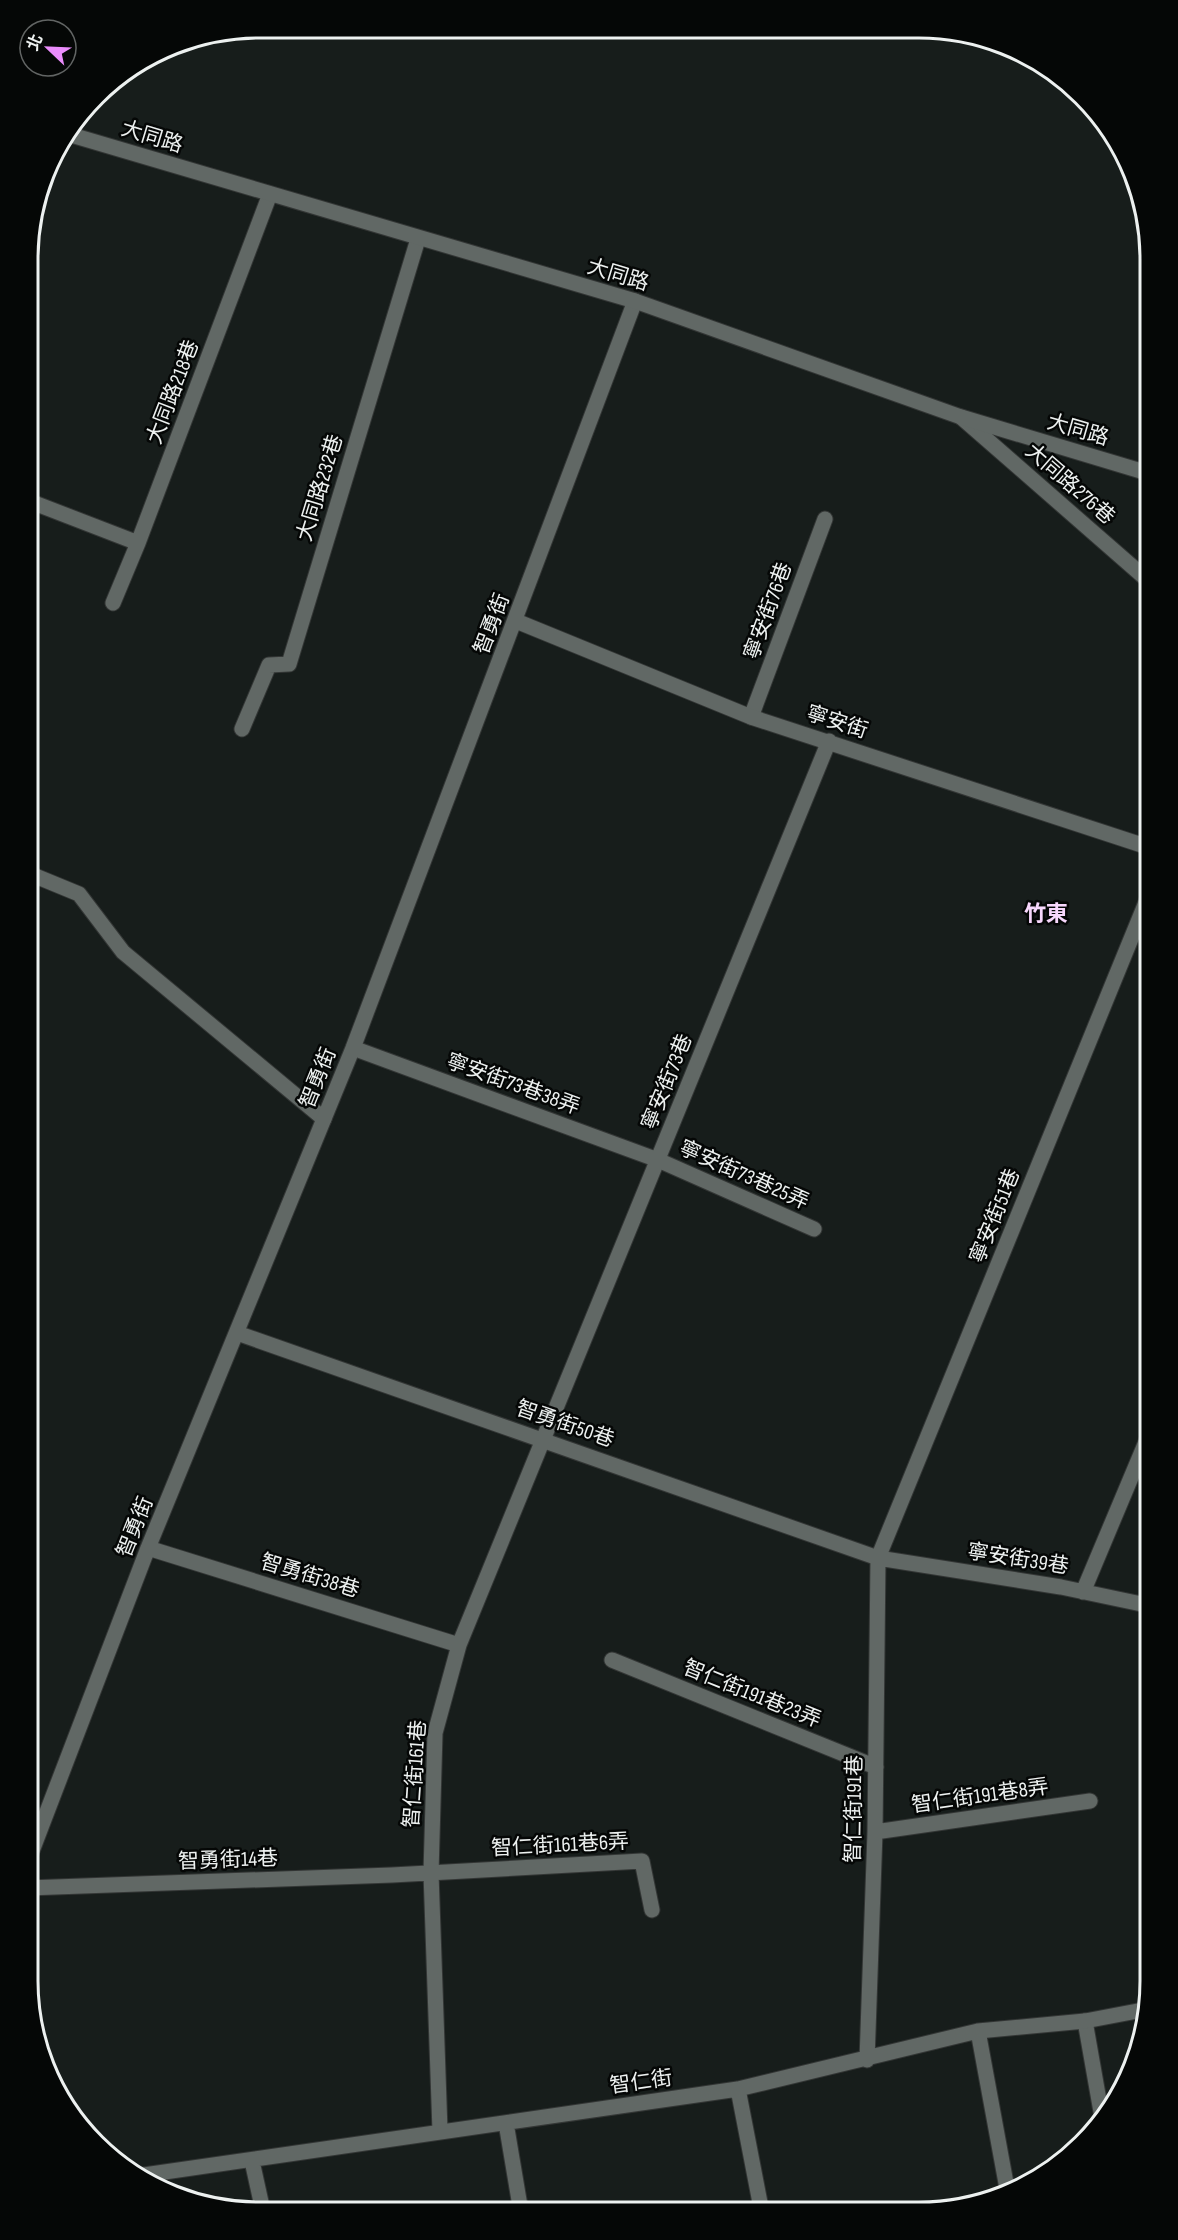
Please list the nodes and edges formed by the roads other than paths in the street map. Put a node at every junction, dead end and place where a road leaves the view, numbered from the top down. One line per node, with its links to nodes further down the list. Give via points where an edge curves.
1 (75, 136): 2 (street, 大同路)
2 (270, 194): 3 (street, 大同路); 9 (street, 大同路218巷)
3 (418, 239): 4 (street, 大同路); 14 (street, 大同路232巷, via 289,664 269,665)
4 (635, 301): 5 (street, 大同路); 12 (street, 智勇街)
5 (961, 417): 6 (street, 大同路); 10 (street, 大同路276巷)
6 (1140, 471)
7 (38, 504): 9 (street)
8 (825, 519): 13 (street, 寧安街76巷)
9 (138, 543): 11 (street, 大同路218巷)
10 (1140, 573)
11 (113, 603)
12 (516, 621): 13 (street, 寧安街); 19 (street, 智勇街)
13 (751, 717): 15 (street, 寧安街)
14 (242, 729)
15 (829, 741): 16 (street, 寧安街); 21 (street, 寧安街73巷)
16 (1140, 844)
17 (38, 877): 20 (street, via 79,894 123,952)
18 (1140, 917): 27 (street, 寧安街51巷)
19 (353, 1048): 20 (street, 智勇街); 21 (street, 寧安街73巷38弄)
20 (324, 1119): 23 (street, 智勇街)
21 (658, 1160): 22 (street, 寧安街73巷25弄); 24 (street, 寧安街73巷)
22 (814, 1228)
23 (237, 1332): 24 (street, 智勇街50巷); 26 (street, 智勇街)
24 (543, 1438): 27 (street, 智勇街50巷); 30 (street, 智仁街161巷)
25 (1140, 1456): 28 (street)
26 (148, 1548): 30 (street, 智勇街38巷); 35 (street, 智勇街)
27 (878, 1558): 28 (street, 寧安街39巷); 32 (street, 智仁街191巷)
28 (1083, 1592): 29 (street, 寧安街39巷)
29 (1140, 1604)
30 (459, 1645): 36 (street, 智仁街161巷, via 435,1733)
31 (612, 1660): 32 (street, 智仁街191巷23弄)
32 (876, 1767): 34 (street, 智仁街191巷)
33 (1090, 1801): 34 (street, 智仁街191巷8弄)
34 (875, 1832): 42 (street, 智仁街191巷)
35 (38, 1835)
36 (431, 1873): 37 (street, 智勇街14巷); 38 (street, 智仁街161巷6弄, via 642,1861); 46 (street, 智仁街161巷)
37 (38, 1888)
38 (652, 1910)
39 (1139, 2011): 40 (street, 智仁街)
40 (1085, 2021): 41 (street, 智仁街); 44 (street)
41 (978, 2031): 42 (street, 智仁街); 49 (street)
42 (867, 2060): 43 (street, 智仁街)
43 (738, 2090): 45 (street, 智仁街); 52 (street)
44 (1100, 2108)
45 (506, 2123): 46 (street, 智仁街); 51 (street)
46 (440, 2131): 47 (street, 智仁街)
47 (252, 2161): 48 (street, 智仁街); 50 (street)
48 (150, 2174)
49 (1006, 2185)
50 (261, 2202)
51 (519, 2202)
52 (760, 2202)

